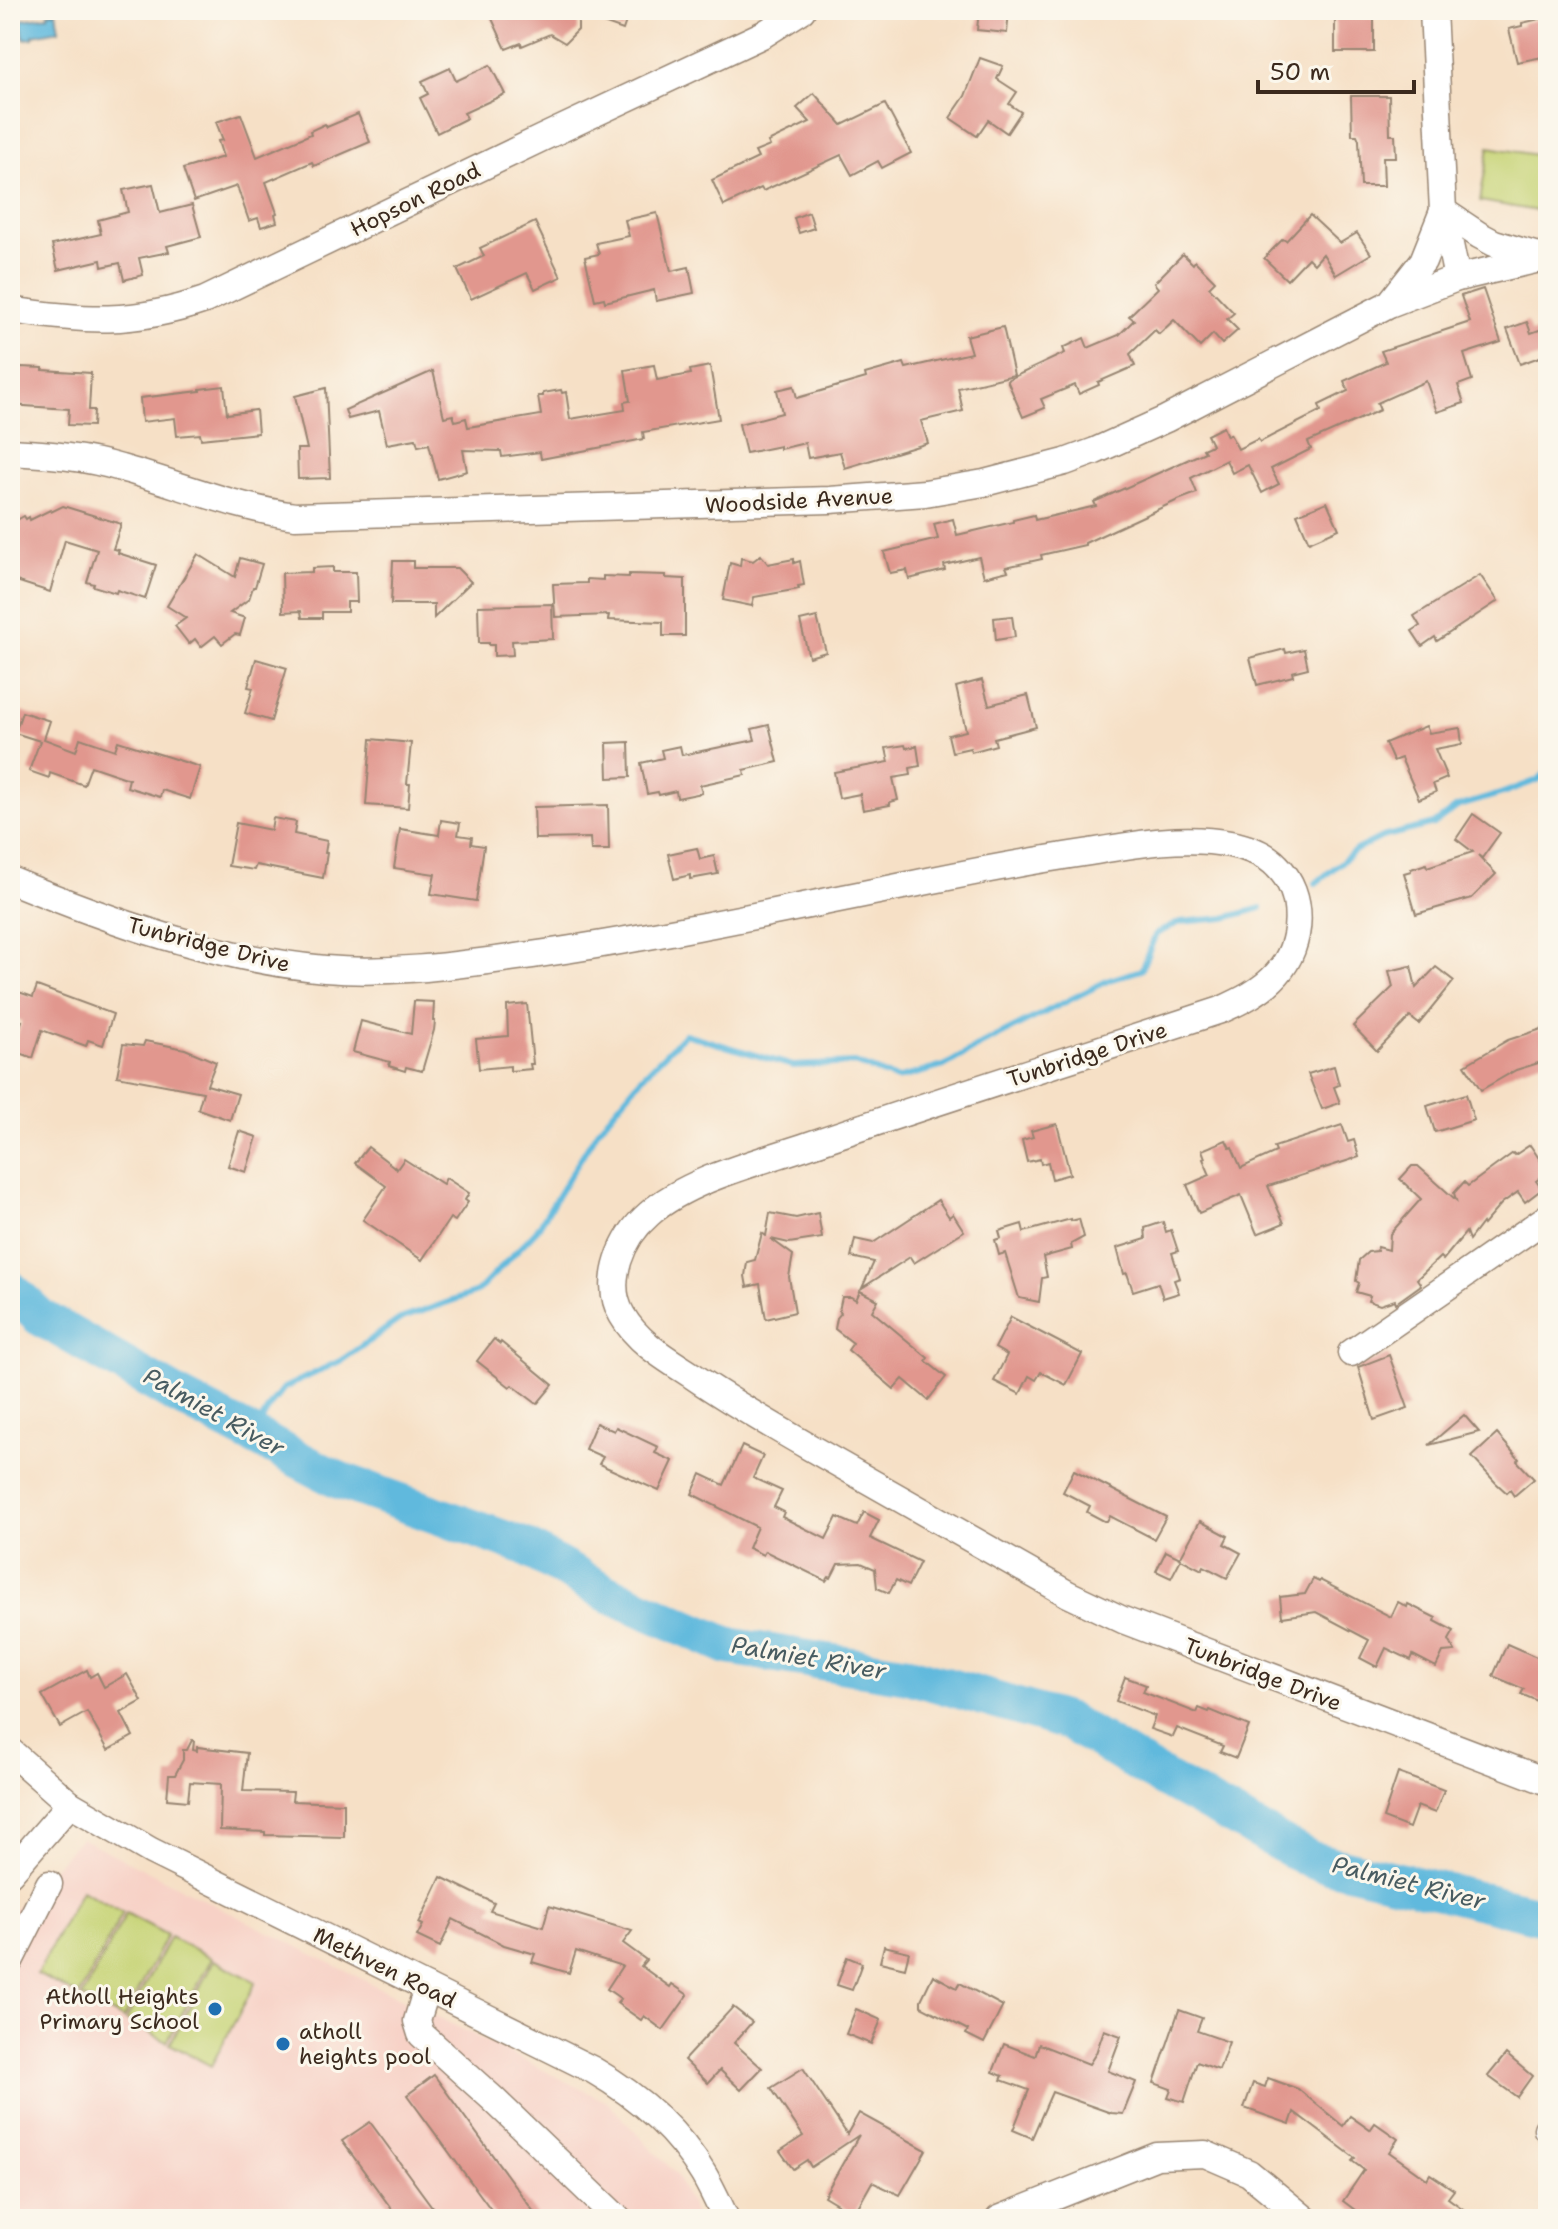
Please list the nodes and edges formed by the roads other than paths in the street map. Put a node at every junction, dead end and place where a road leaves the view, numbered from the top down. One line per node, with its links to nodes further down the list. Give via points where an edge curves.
1 (802, 10): 7 (street, Hopson Road, via 764,34 205,300 111,320)
2 (1433, 10): 3 (street)
3 (1443, 211): 4 (street, via 1494,243); 5 (street); 6 (street, via 1423,261)
4 (1546, 258): 5 (street, Woodside Avenue)
5 (1457, 278): 6 (street, Woodside Avenue)
6 (1389, 304): 8 (street, Woodside Avenue, via 1095,451 1010,477 891,497 295,516 257,510 104,464)
7 (10, 310)
8 (10, 452)
9 (10, 880): 13 (street, Tunbridge Drive, via 89,913 237,955 329,969 390,971 578,948 1142,843 1211,841 1258,853 1290,882 1298,921 1289,957 1263,987 1221,1010 694,1186 636,1226 618,1265 616,1300 629,1324 653,1349 736,1405 1068,1594 1123,1620)
10 (1548, 1217): 11 (street)
11 (1351, 1353)
12 (10, 1751): 14 (street, Methven Road)
13 (1548, 1782)
14 (70, 1804): 15 (street); 18 (street, Methven Road, via 151,1851)
15 (10, 1873)
16 (49, 1884): 17 (street)
17 (10, 1961)
18 (427, 1988): 19 (street, via 417,2021 421,2034); 20 (street, Methven Road, via 624,2088 671,2129 705,2176)
19 (618, 2219)
20 (726, 2219)
21 (999, 2219): 22 (street, via 1157,2156 1205,2154 1249,2173)
22 (1305, 2219)

